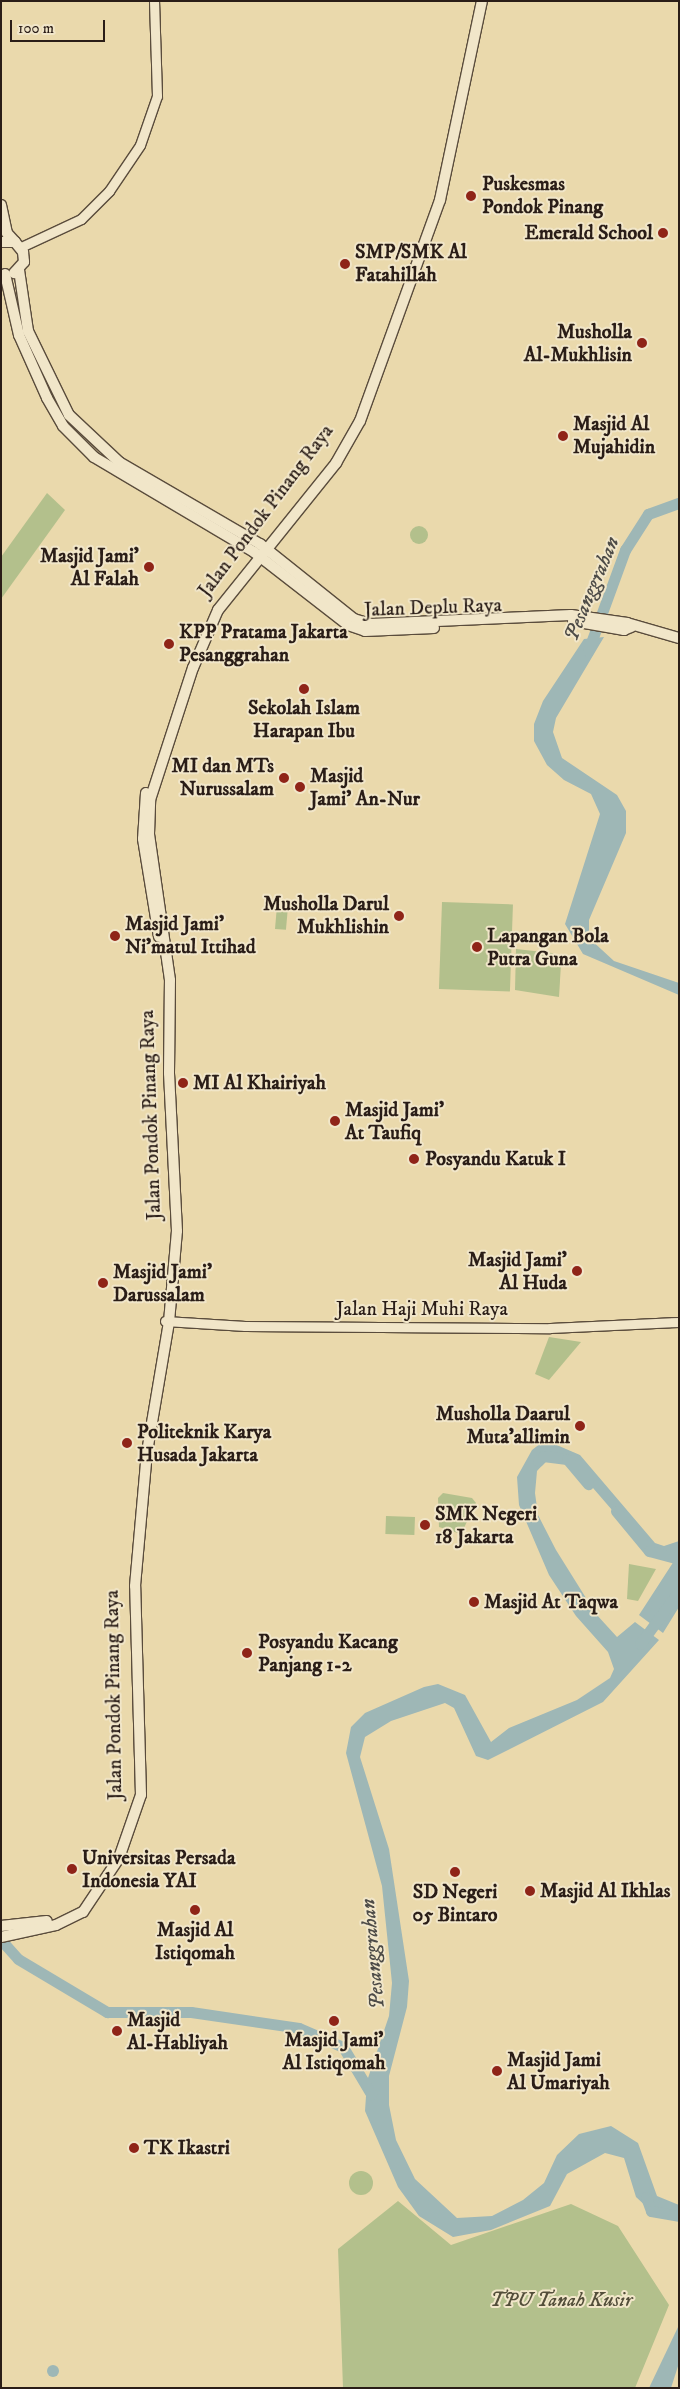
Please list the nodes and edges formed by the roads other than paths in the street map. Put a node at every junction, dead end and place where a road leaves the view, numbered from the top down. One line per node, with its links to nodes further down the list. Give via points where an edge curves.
1 (154, 1): 7 (street, via 157,96 140,144 109,191 81,219)
2 (476, 1): 4 (main road, Jalan Pondok Pinang Raya)
3 (482, 1): 4 (main road, Jalan Pondok Pinang Raya)
4 (451, 146): 11 (main road, Jalan Pondok Pinang Raya, via 432,215 356,423 336,463)
5 (1, 205): 7 (main road, via 7,233)
6 (1, 242): 7 (main road)
7 (18, 245): 8 (main road, via 24,257)
8 (18, 270): 9 (main road); 10 (main road, via 28,331 69,416 118,462)
9 (3, 274): 10 (main road, via 19,335 63,426 94,457)
10 (164, 497): 11 (main road, Jalan Deplu Raya)
11 (260, 550): 12 (main road, Jalan Deplu Raya, via 351,622 438,625 586,620); 13 (main road, Jalan Pondok Pinang Raya, via 225,599 207,632 150,800 150,834 170,980 170,1119 178,1203)
12 (679, 638)
13 (167, 1322): 14 (street, Jalan Haji Muhi Raya, via 550,1328); 15 (main road, Jalan Pondok Pinang Raya)
14 (679, 1322)
15 (157, 1376): 16 (main road, Jalan Pondok Pinang Raya, via 140,1459 129,1586 128,1651 136,1764 132,1812 103,1878 78,1907 53,1919); 17 (main road, Jalan Pondok Pinang Raya, via 135,1586 142,1774 138,1814 108,1879 83,1912 56,1925)
16 (1, 1926)
17 (1, 1937)

